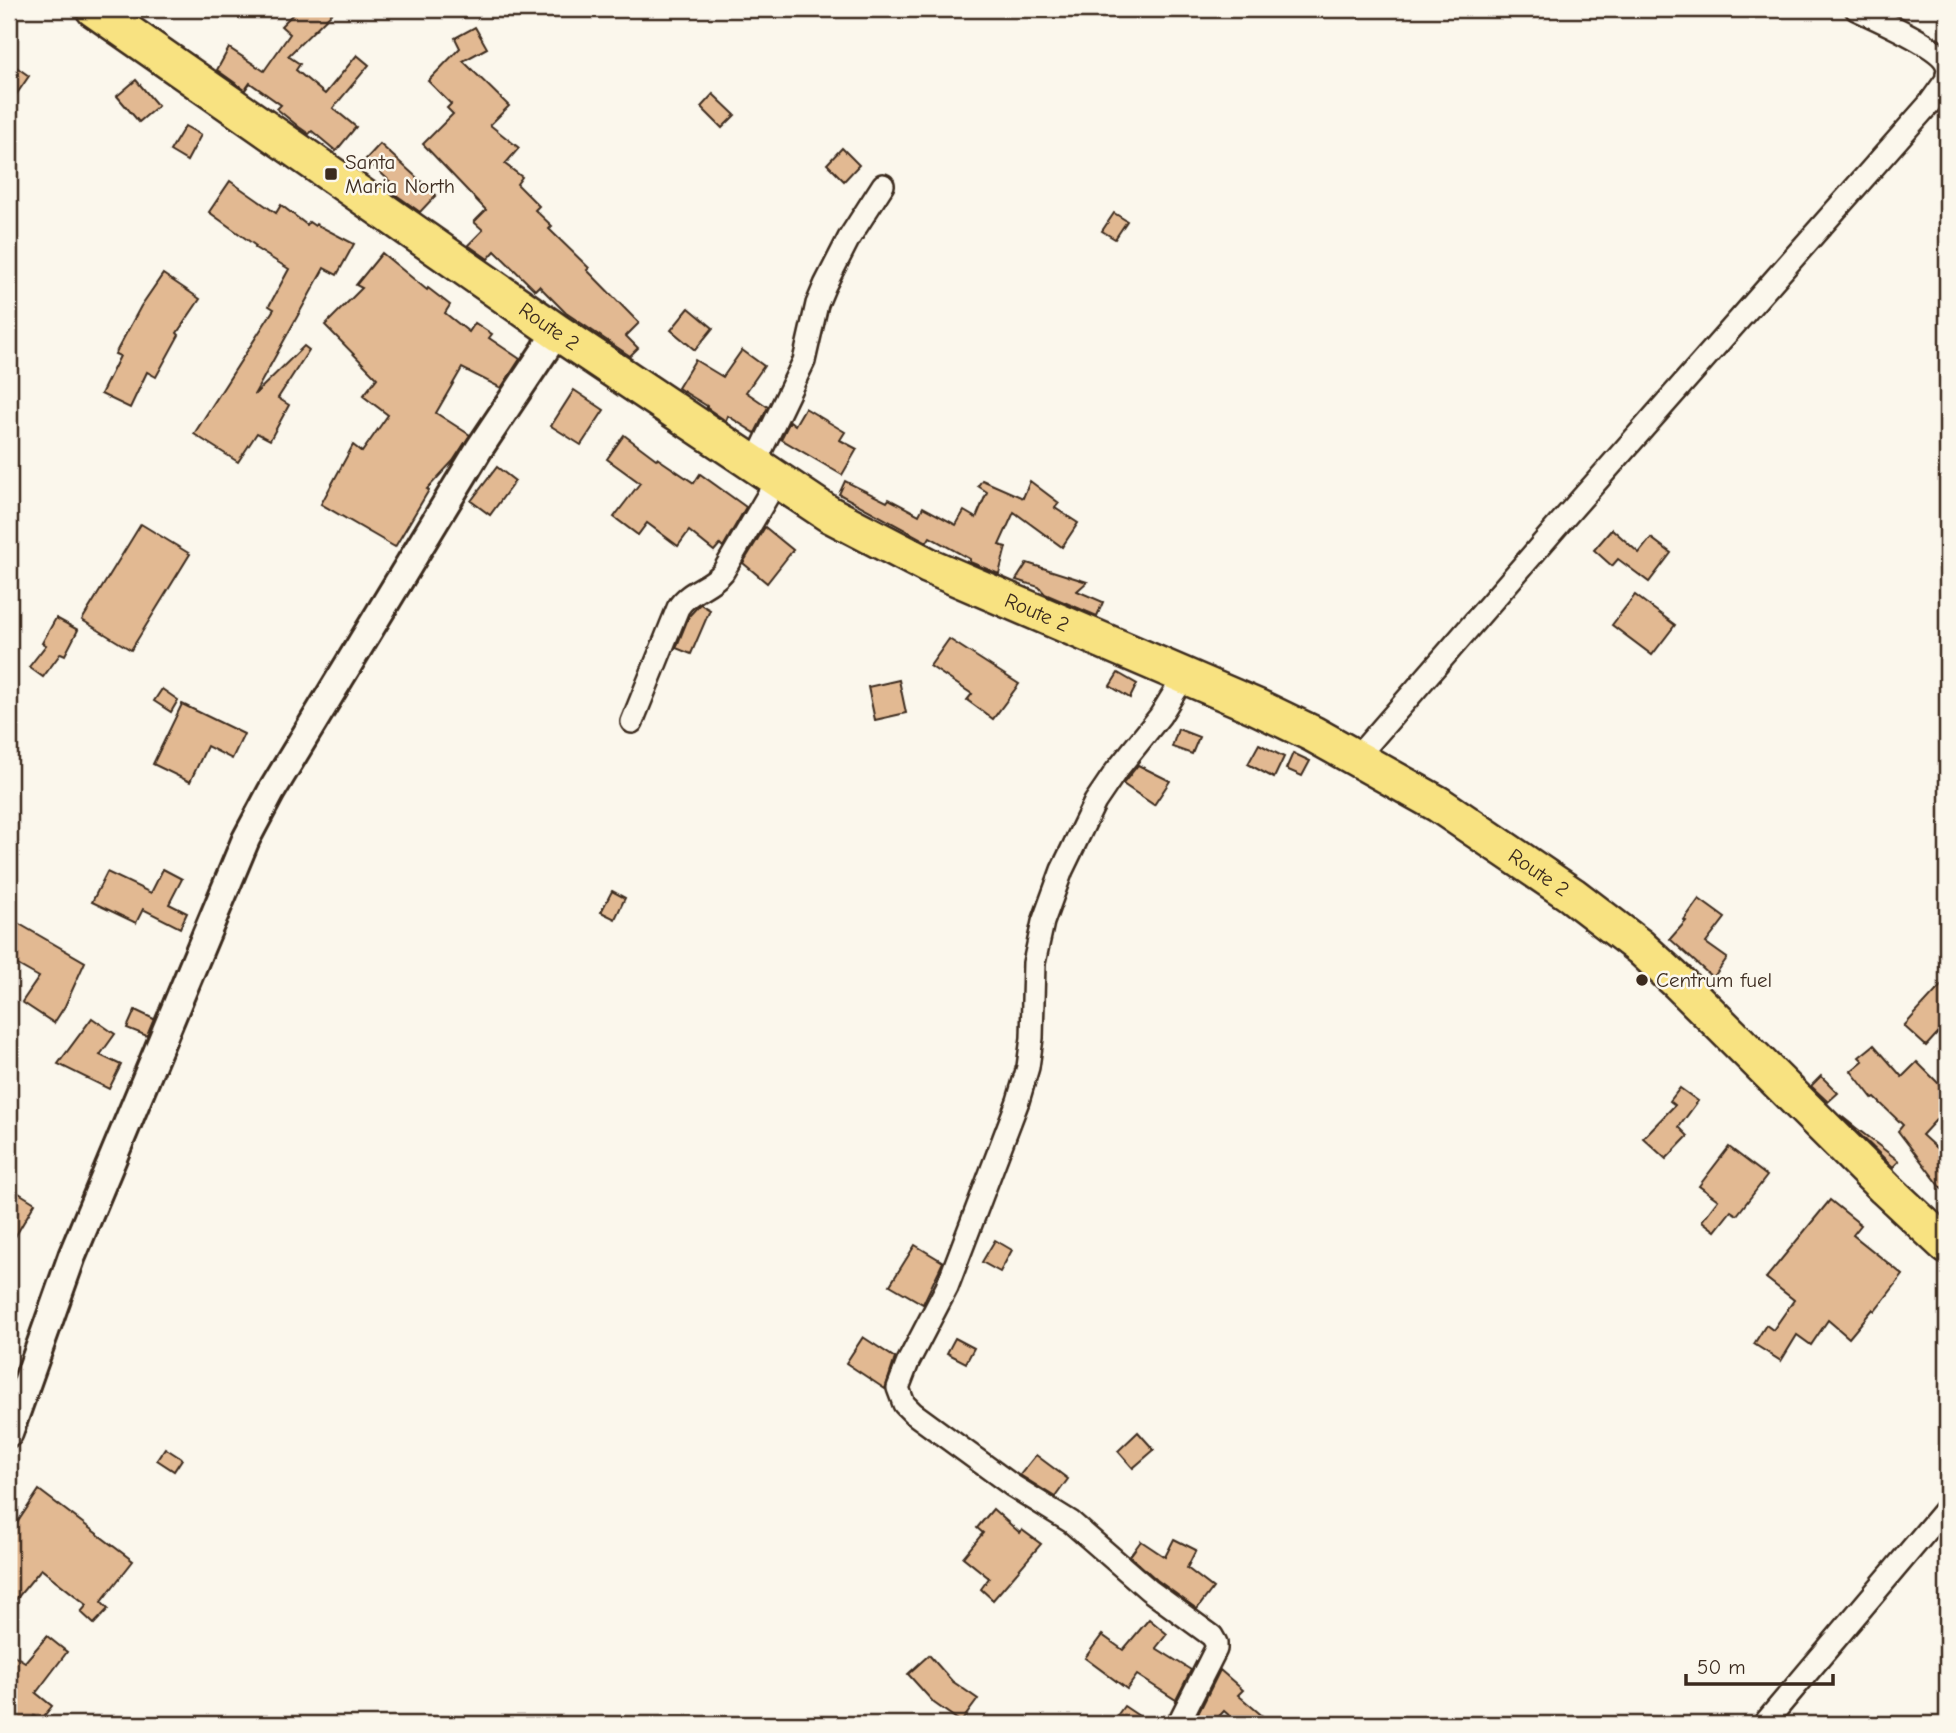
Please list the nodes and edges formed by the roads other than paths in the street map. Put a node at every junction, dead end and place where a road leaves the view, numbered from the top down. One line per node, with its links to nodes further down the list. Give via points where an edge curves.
1 (94, 9): 6 (highway, Route 2)
2 (1856, 9): 3 (street, via 1923,43 1944,57)
3 (1947, 65)
4 (1947, 74): 10 (street, via 1929,104)
5 (883, 185): 7 (street, via 849,238 817,304 804,361)
6 (558, 332): 7 (highway, Route 2); 12 (street, via 479,449 246,839 72,1256)
7 (765, 473): 8 (highway, Route 2, via 829,514 929,566); 9 (street, via 723,572 687,596 678,608)
8 (1184, 677): 10 (highway, Route 2); 14 (street, via 1095,802 1062,870 1034,963 1032,1038 1018,1101 953,1274 898,1388 904,1404 914,1413 1013,1486 1071,1522 1149,1590 1212,1636 1216,1649)
9 (632, 722)
10 (1357, 757): 11 (highway, Route 2, via 1438,804 1640,947)
11 (1947, 1245)
12 (9, 1433)
13 (1947, 1507): 15 (street)
14 (1178, 1724)
15 (1764, 1724)

